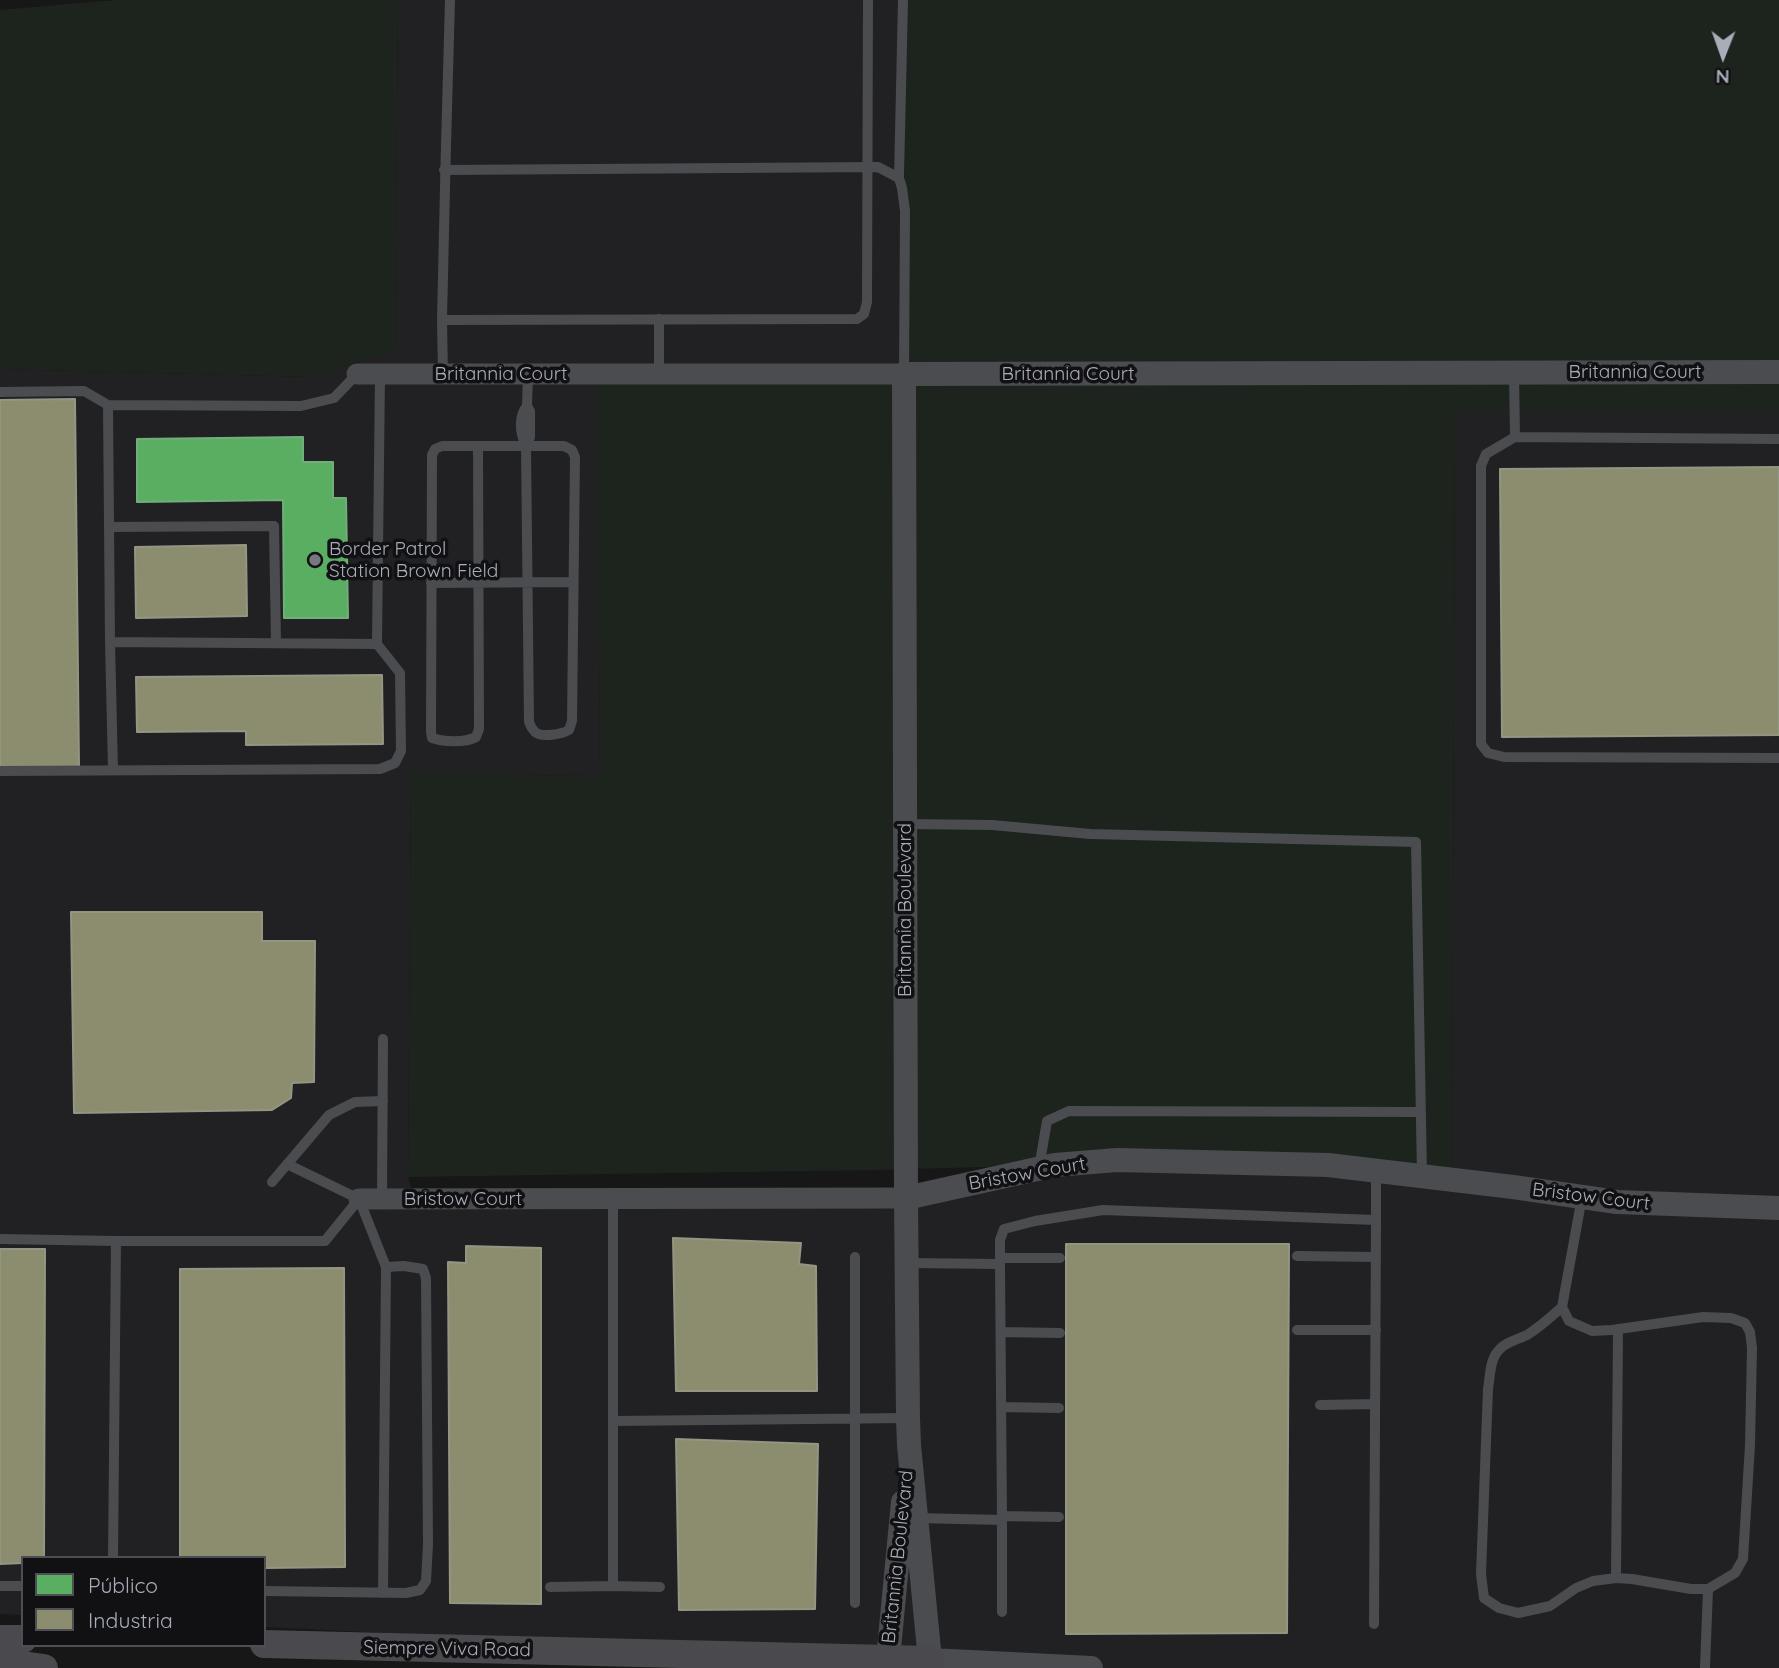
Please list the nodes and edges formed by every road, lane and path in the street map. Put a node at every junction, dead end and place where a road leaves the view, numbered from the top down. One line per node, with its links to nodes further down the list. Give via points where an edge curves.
1 (450, 0): 5 (lane)
2 (868, 0): 4 (lane)
3 (903, 0): 6 (lane)
4 (868, 167): 5 (lane); 6 (lane); 7 (lane, via 864,314 857,319)
5 (444, 170): 8 (lane)
6 (899, 178): 16 (lane, via 905,211)
7 (659, 319): 8 (lane); 15 (lane)
8 (442, 320): 13 (lane)
9 (1779, 372): 10 (street, Britannia Court)
10 (1514, 373): 16 (street, Britannia Court); 19 (lane)
11 (357, 374): 12 (street, Britannia Court); 18 (lane, via 334,398 301,406)
12 (380, 374): 13 (street, Britannia Court); 30 (lane)
13 (443, 374): 14 (street, Britannia Court)
14 (527, 374): 15 (street, Britannia Court); 22 (lane, via 527,406 522,411)
15 (659, 374): 16 (street, Britannia Court)
16 (904, 374): 34 (street, Britannia Boulevard)
17 (0, 392): 18 (lane, via 83,391)
18 (108, 405): 23 (lane)
19 (1515, 437): 20 (lane); 31 (lane, via 1486,454 1481,466 1481,744 1488,753 1504,757)
20 (1779, 439)
21 (478, 446): 22 (lane); 24 (lane); 27 (lane, via 442,446 432,455)
22 (526, 446): 25 (lane); 26 (lane, via 564,446 575,457)
23 (109, 527): 28 (lane); 29 (lane, via 274,526)
24 (478, 582): 25 (lane); 27 (lane); 27 (lane, via 479,729 470,740 439,740 430,732)
25 (527, 582): 26 (lane); 26 (lane, via 529,722 538,734 563,734 572,721)
26 (573, 582)
27 (431, 583)
28 (110, 642): 29 (lane); 32 (lane)
29 (276, 643): 30 (lane)
30 (377, 644): 32 (lane, via 400,673 401,751 395,763 380,769)
31 (1779, 758)
32 (113, 770): 33 (lane)
33 (0, 771)
34 (905, 824): 37 (lane, via 1416,842); 44 (street, Britannia Boulevard)
35 (383, 1039): 36 (lane)
36 (383, 1101): 38 (lane, via 355,1102 329,1115); 46 (lane)
37 (1421, 1112): 39 (lane, via 1069,1111 1047,1121); 41 (lane)
38 (287, 1164): 42 (lane); 45 (lane)
39 (1038, 1169): 40 (street, Bristow Court, via 1117,1160 1328,1165); 44 (street, Bristow Court)
40 (1376, 1171): 41 (street, Bristow Court); 49 (lane)
41 (1422, 1176): 43 (street, Bristow Court)
42 (272, 1182)
43 (1582, 1197): 48 (street, Bristow Court, via 1657,1205); 59 (lane)
44 (906, 1198): 47 (street, Bristow Court); 57 (street, Britannia Boulevard)
45 (359, 1199): 46 (street, Bristow Court); 51 (lane, via 325,1241); 58 (lane)
46 (382, 1199): 47 (street, Bristow Court)
47 (613, 1199): 71 (lane)
48 (1779, 1208)
49 (1376, 1220): 54 (lane); 56 (lane, via 1103,1210 1004,1229)
50 (0, 1239): 51 (lane)
51 (116, 1241): 76 (lane)
52 (1297, 1256): 54 (lane)
53 (855, 1257): 70 (lane)
54 (1376, 1257): 62 (lane)
55 (1060, 1258): 56 (lane)
56 (1000, 1261): 57 (lane); 63 (lane)
57 (906, 1263): 69 (street, Britannia Boulevard)
58 (386, 1267): 85 (lane); 85 (lane, via 423,1269 426,1278 428,1544 426,1581 420,1590)
59 (1562, 1307): 60 (lane, via 1569,1321 1578,1326 1592,1331); 77 (lane, via 1527,1335 1497,1351 1493,1359 1481,1574 1484,1598 1518,1613 1550,1606 1593,1581)
60 (1618, 1329): 77 (lane); 83 (lane, via 1703,1317 1731,1318 1745,1323 1750,1332 1743,1559 1735,1573)
61 (1297, 1330): 62 (lane)
62 (1376, 1330): 65 (lane)
63 (1000, 1332): 64 (lane); 67 (lane)
64 (1060, 1333)
65 (1375, 1404): 66 (lane); 88 (lane)
66 (1320, 1405)
67 (1001, 1407): 68 (lane); 75 (lane)
68 (1059, 1408)
69 (908, 1418): 70 (lane); 72 (street, Britannia Boulevard)
70 (856, 1419): 71 (lane); 86 (lane)
71 (613, 1421): 80 (lane)
72 (909, 1445): 74 (street, Britannia Boulevard); 93 (street, Britannia Boulevard)
73 (1059, 1517): 75 (lane)
74 (916, 1518): 75 (lane); 94 (street, Britannia Boulevard)
75 (1002, 1518): 87 (lane)
76 (113, 1556)
77 (1616, 1578): 83 (lane)
78 (0, 1586): 79 (lane)
79 (21, 1586)
80 (613, 1586): 81 (lane); 82 (lane)
81 (550, 1587)
82 (660, 1587)
83 (1708, 1589): 97 (lane)
84 (266, 1591): 85 (lane)
85 (383, 1593)
86 (856, 1603)
87 (1002, 1612)
88 (1374, 1623)
89 (0, 1639): 90 (main road)
90 (21, 1639)
91 (266, 1644): 93 (main road, Siempre Viva Road)
92 (0, 1662): 95 (main road)
93 (888, 1663): 94 (main road, Siempre Viva Road)
94 (930, 1664): 96 (street, Siempre Viva Road)
95 (44, 1668)
96 (1091, 1668)
97 (1705, 1668)

